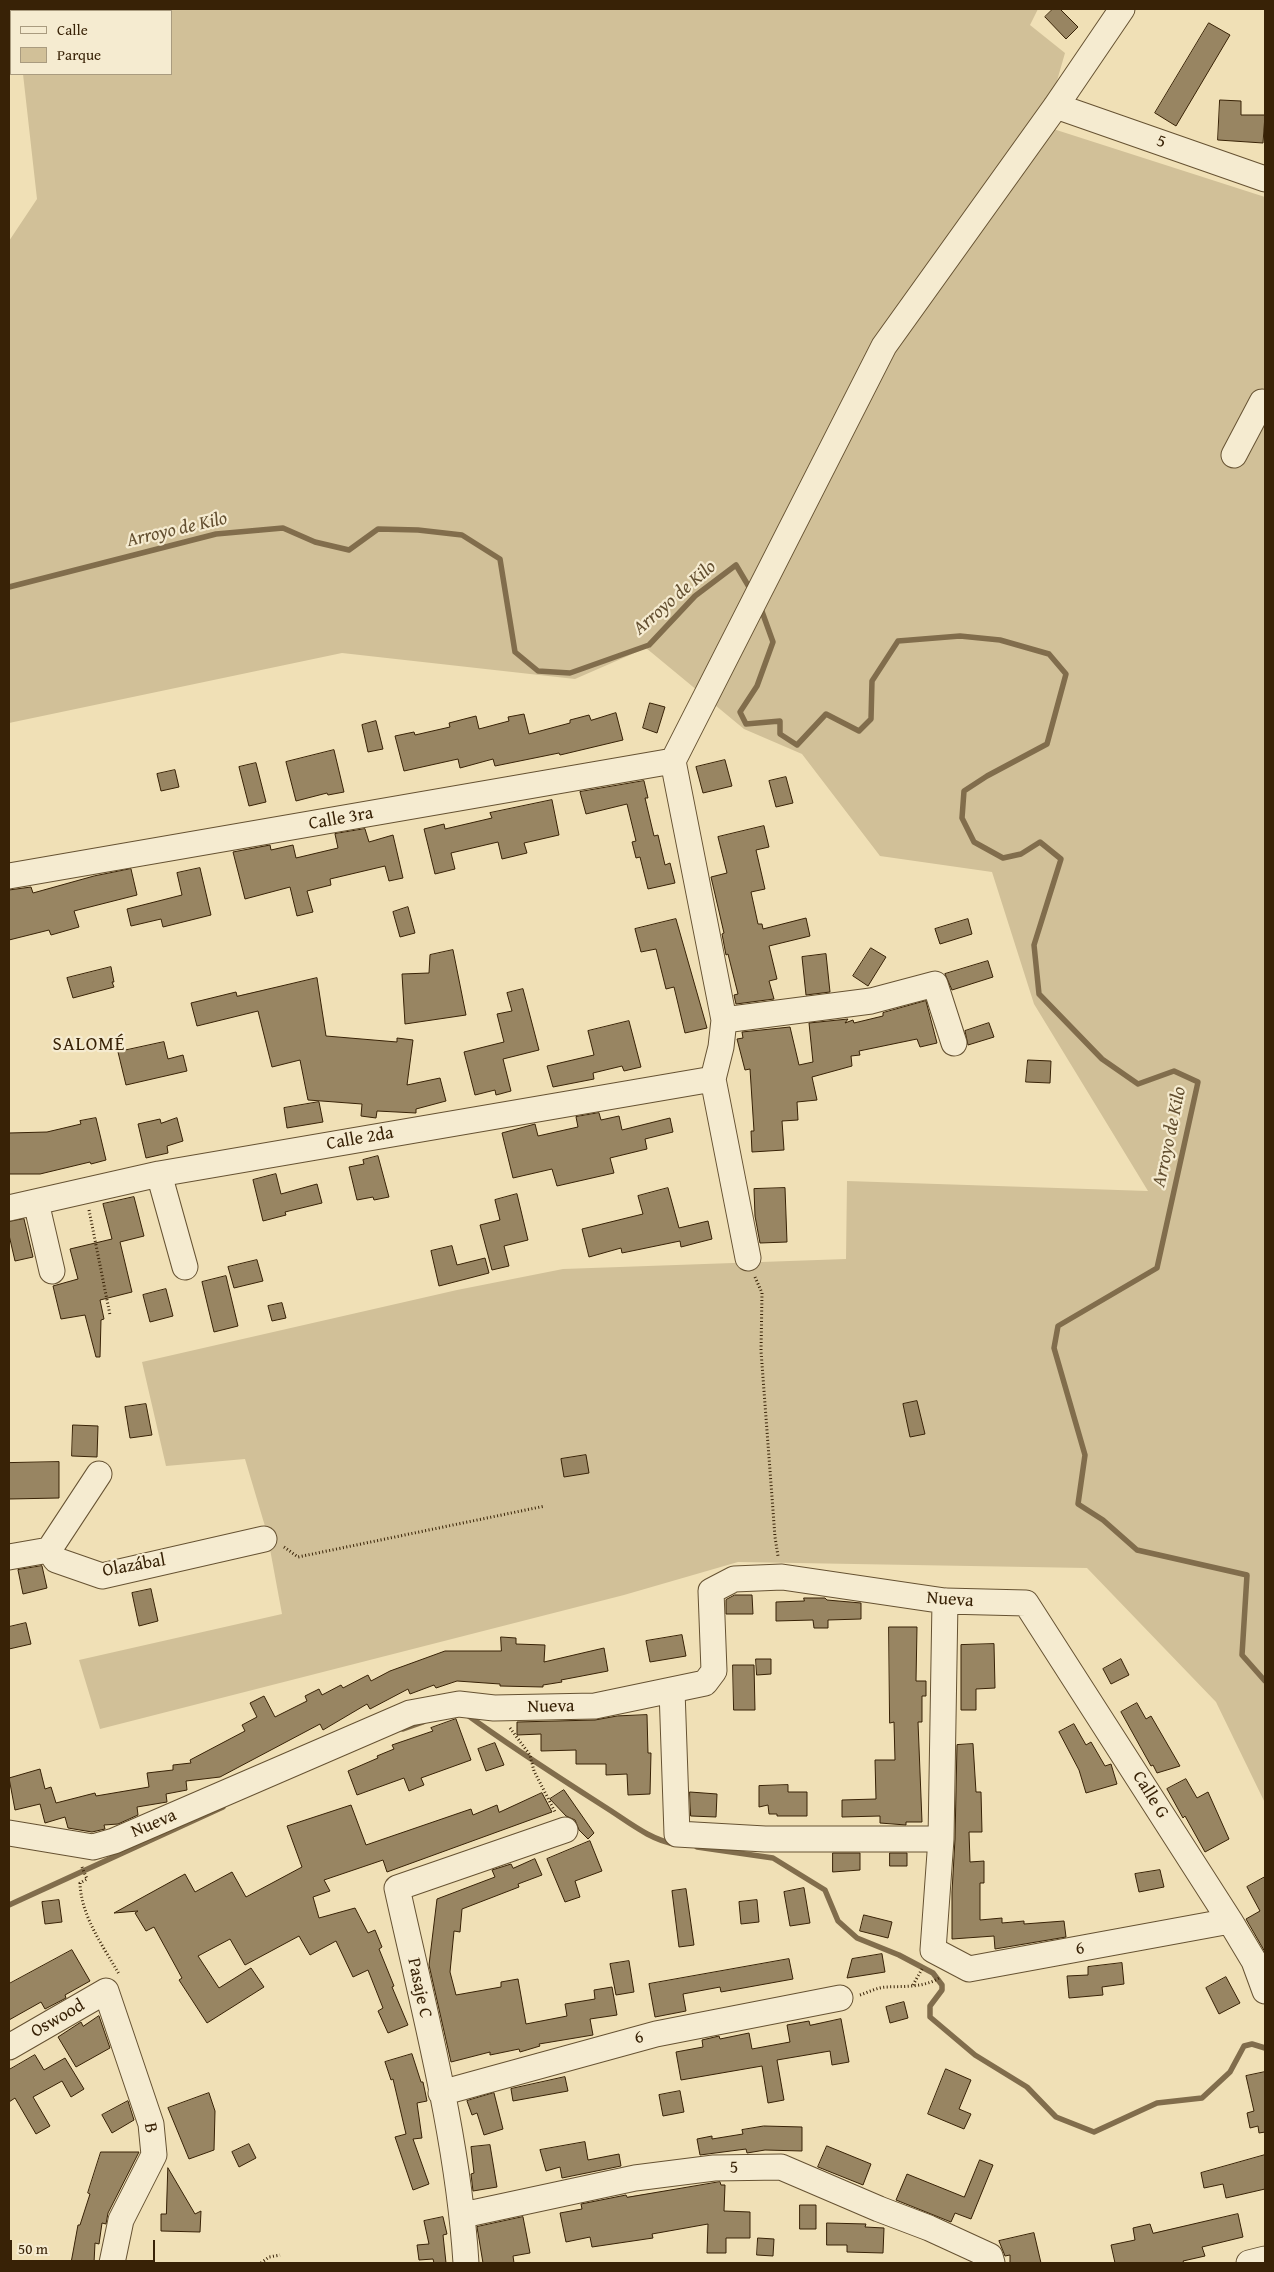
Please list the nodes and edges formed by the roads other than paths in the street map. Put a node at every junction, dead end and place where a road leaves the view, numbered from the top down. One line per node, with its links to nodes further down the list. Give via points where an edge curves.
1 (1122, 9): 2 (street)
2 (1056, 106): 3 (street, 5); 6 (street, via 884,346)
3 (1265, 179)
4 (1265, 404): 5 (street, via 1262,402)
5 (1234, 455)
6 (672, 761): 7 (street, Calle 3ra); 8 (street)
7 (9, 876)
8 (724, 1020): 9 (street, via 871,1001 935,984); 10 (street)
9 (954, 1043)
10 (713, 1079): 11 (street, Calle 2da); 14 (street)
11 (159, 1174): 12 (street, Calle 2da); 15 (street)
12 (36, 1202): 13 (street, Calle 2da); 16 (street)
13 (9, 1208)
14 (748, 1258)
15 (185, 1267)
16 (52, 1271)
17 (99, 1474): 19 (street)
18 (264, 1539): 19 (street, Olazábal, via 102,1576 56,1560)
19 (50, 1550): 20 (street)
20 (9, 1557)
21 (945, 1601): 22 (street, Nueva); 23 (street, Nueva, via 782,1577 734,1579 712,1591 714,1671 705,1683); 26 (street)
22 (1026, 1603): 27 (street, Calle G)
23 (672, 1690): 25 (street, Nueva, via 595,1706 494,1708 459,1704 410,1713 114,1841 93,1847); 26 (street, via 677,1834 765,1839)
24 (565, 1830): 32 (street, Pasaje C, via 398,1888)
25 (9, 1833)
26 (941, 1839): 27 (street, 6, via 933,1950 970,1969)
27 (1230, 1921): 29 (street, Calle G, via 1254,1961)
28 (113, 1983): 31 (street, Oswood); 36 (street, B, via 151,2124 154,2155 121,2220)
29 (1265, 1991)
30 (840, 1998): 32 (street, 6, via 656,2034)
31 (9, 2047)
32 (441, 2093): 33 (street, Pasaje C)
33 (463, 2215): 35 (street, 5, via 635,2178 714,2168 781,2167 929,2228); 37 (street, Pasaje C)
34 (1265, 2259): 38 (street)
35 (991, 2260)
36 (112, 2263)
37 (466, 2263)
38 (1249, 2263)

